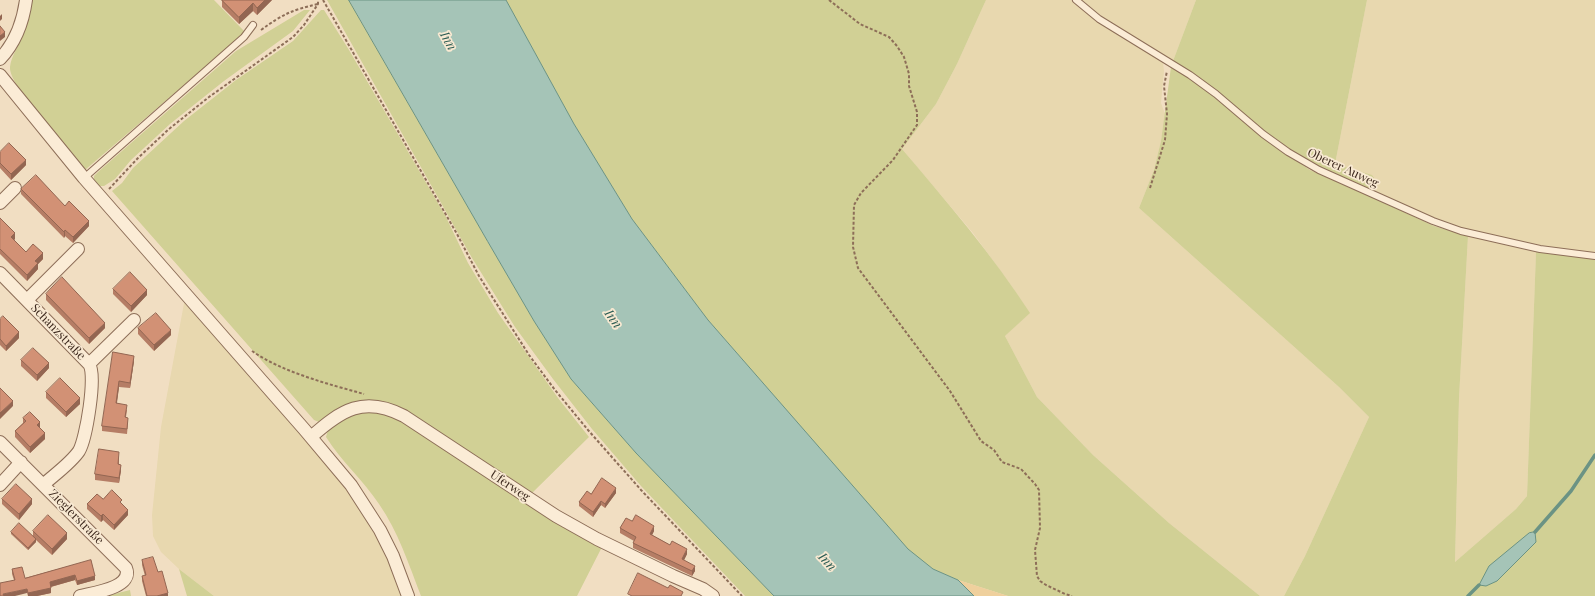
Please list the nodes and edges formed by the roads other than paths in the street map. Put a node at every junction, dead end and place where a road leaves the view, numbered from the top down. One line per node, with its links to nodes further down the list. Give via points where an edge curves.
1 (26, 0): 4 (street, via 14,40)
2 (1076, 0): 10 (lane, Oberer Auweg, via 1100,19 1216,94 1263,134 1319,170 1432,221 1461,231 1540,249)
3 (253, 25): 6 (lane, via 244,37)
4 (0, 59)
5 (0, 75): 6 (street)
6 (84, 178): 15 (street, via 105,192)
7 (15, 188): 8 (street)
8 (0, 203)
9 (78, 249): 12 (street, Schanzstraße)
10 (1595, 256)
11 (0, 273): 12 (street, Schanzstraße)
12 (27, 300): 14 (street, Schanzstraße)
13 (134, 320): 14 (street, Schanzstraße)
14 (88, 364): 19 (street, Schanzstraße, via 92,379 83,442 78,452)
15 (311, 437): 21 (street, via 350,485 380,530); 22 (street, Uferweg, via 329,422 354,407 387,408 404,416 578,529)
16 (0, 442): 17 (street, Zieglerstraße)
17 (21, 462): 18 (street); 19 (street, Zieglerstraße)
18 (0, 485)
19 (43, 485): 20 (street, Zieglerstraße, via 127,571 122,583 117,586)
20 (80, 596)
21 (408, 596)
22 (713, 596)

